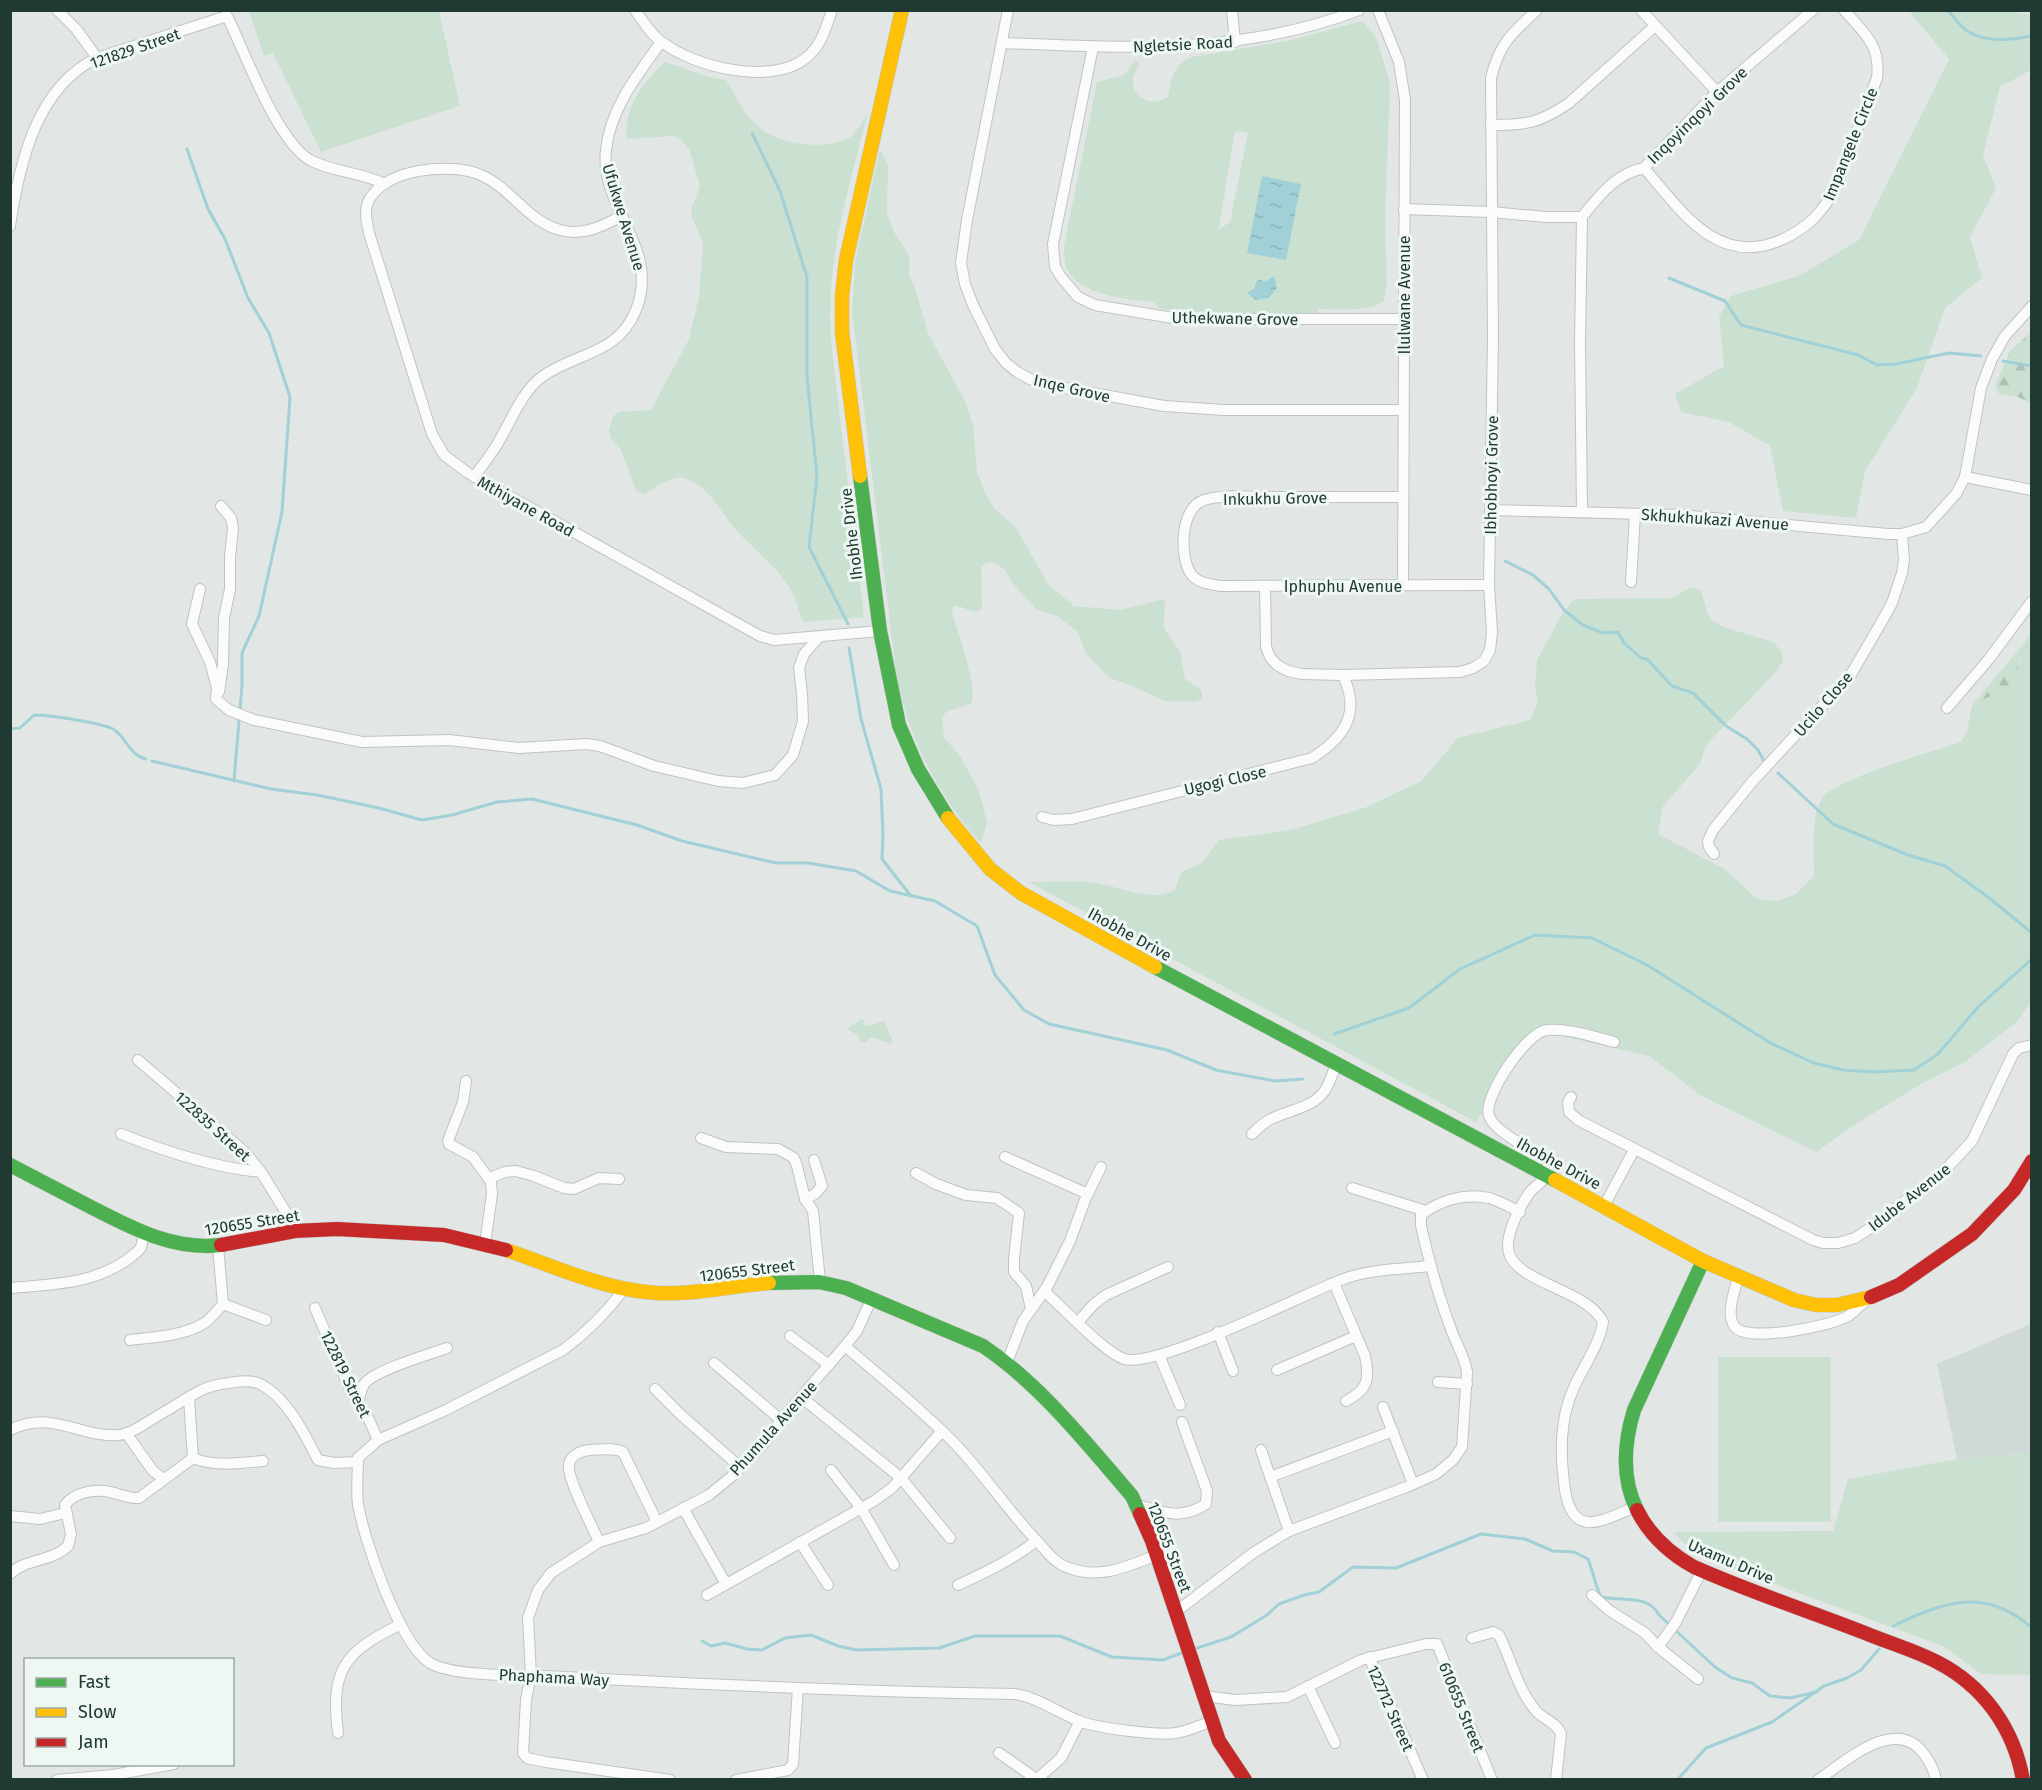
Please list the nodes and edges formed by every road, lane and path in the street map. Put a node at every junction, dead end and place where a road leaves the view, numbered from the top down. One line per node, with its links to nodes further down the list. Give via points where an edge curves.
1 (57, 10): 19 (street)
2 (635, 10): 15 (street)
3 (832, 10): 15 (street, via 815,50 801,62 778,69 720,68)
4 (902, 10): 48 (street, Ihobhe Drive, via 850,243 842,296 843,341)
5 (1008, 10): 17 (street, Inqe Grove)
6 (1232, 10): 16 (street)
7 (1359, 10): 16 (street, Ngletsie Road, via 1306,29)
8 (1378, 10): 24 (street, Ilulwane Avenue, via 1404,85)
9 (1537, 10): 21 (street, Ibhobhoyi Grove, via 1503,45 1496,60 1491,78)
10 (1641, 10): 14 (street)
11 (1813, 10): 20 (street, Inqoyinqoyi Grove)
12 (1844, 10): 22 (street, Impangele Circle, via 1875,47 1877,78 1833,191 1809,224 1793,235 1759,247 1728,244 1690,221)
13 (222, 13): 19 (street, 121829 Street); 23 (street, 121829 Street, via 261,92 302,154 322,165)
14 (1655, 26): 20 (street); 21 (street, via 1555,113 1538,121)
15 (661, 42): 26 (street, Ufukwe Avenue, via 610,126 605,161)
16 (1235, 42): 18 (street, Ngletsie Road)
17 (1002, 43): 18 (street, Ngletsie Road); 31 (street, Inqe Grove, via 961,263 973,305 1006,363 1049,386 1164,406)
18 (1093, 47): 30 (street, Uthekwane Grove, via 1053,244 1055,267 1078,297 1095,305 1173,318)
19 (97, 58): 28 (street, 121829 Street, via 72,75 41,113 16,183)
20 (1717, 92): 22 (street, Inqoyinqoyi Grove)
21 (1491, 125): 25 (street, Ibhobhoyi Grove)
22 (1644, 168): 27 (street, Inqoyinqoyi Grove, via 1631,170 1612,182)
23 (385, 184): 26 (street, via 421,170 460,170 501,186 533,216 563,231 586,231); 32 (street, Mthiyane Road, via 367,203 366,221 406,354 432,434 444,455)
24 (1404, 209): 25 (street); 30 (street, Ilulwane Avenue)
25 (1491, 212): 27 (street); 37 (street, Ibhobhoyi Grove)
26 (621, 216): 32 (street, Ufukwe Avenue, via 643,272 642,292 628,327 599,351 551,372 533,386)
27 (1582, 217): 38 (street)
28 (10, 226)
29 (2031, 306): 33 (street, via 1992,358 1981,388)
30 (1404, 320): 31 (street, Ilulwane Avenue)
31 (1402, 410): 35 (street, Ilulwane Avenue)
32 (474, 477): 49 (street, Mthiyane Road, via 751,632 774,640)
33 (1965, 477): 34 (street); 40 (street, Skhukhukazi Avenue, via 1947,506 1926,526)
34 (2031, 490)
35 (1402, 497): 41 (street, Inkukhu Grove, via 1203,500 1192,508 1185,525 1186,564); 43 (street, Ilulwane Avenue)
36 (221, 506): 51 (street, via 231,518 233,528)
37 (1491, 510): 38 (street, Skhukhukazi Avenue); 44 (street, Ibhobhoyi Grove)
38 (1582, 512): 39 (street, Skhukhukazi Avenue)
39 (1635, 514): 40 (street, Skhukhukazi Avenue); 42 (street)
40 (1902, 534): 54 (street, Ucilo Close, via 1904,560 1892,603 1850,676 1713,830 1708,841)
41 (1197, 579): 45 (street, Iphuphu Avenue, via 1220,586)
42 (1631, 582)
43 (1403, 585): 44 (street, Iphuphu Avenue); 45 (street, Iphuphu Avenue)
44 (1489, 585): 50 (street, Ibhobhoyi Grove, via 1491,645 1484,661 1473,668 1460,672)
45 (1264, 586): 50 (street, Ibhobhoyi Grove, via 1266,647 1276,665 1302,674)
46 (200, 589): 51 (street, via 192,624 210,662)
47 (2031, 601): 52 (street)
48 (880, 631): 49 (street, Mthiyane Road); 58 (street, Ihobhe Drive, via 899,725 918,770 942,810 990,869 1021,893)
49 (819, 637): 51 (street, via 804,654 799,668 803,721 794,754 775,775 743,783 654,766 586,744 519,748 449,740 362,742 254,720)
50 (1344, 675): 53 (street, Ugogi Close, via 1351,699 1342,733 1312,758 1072,819)
51 (218, 701)
52 (1947, 708)
53 (1041, 817)
54 (1714, 854)
55 (1614, 1042): 72 (street, via 1558,1030 1541,1031 1526,1044 1490,1098 1488,1114 1494,1125 1543,1157 1548,1162)
56 (2031, 1045): 64 (street, Idube Avenue, via 2013,1054 1979,1130 1961,1154 1869,1229 1838,1243 1813,1240)
57 (138, 1060): 70 (street, 122835 Street, via 245,1152)
58 (1336, 1064): 62 (street, via 1319,1098 1273,1118); 72 (street, Ihobhe Drive)
59 (466, 1081): 73 (street, via 448,1144 472,1156)
60 (1571, 1097): 64 (street, Idube Avenue, via 1568,1102 1572,1115)
61 (121, 1134): 70 (street, via 229,1168)
62 (1252, 1134)
63 (701, 1138): 78 (street, via 726,1147 778,1149 788,1153 798,1166)
64 (1634, 1150): 79 (street)
65 (1005, 1157): 77 (street)
66 (814, 1160): 78 (street, via 822,1186)
67 (2031, 1161): 74 (street, Ihobhe Drive)
68 (10, 1165): 83 (street, 120655 Street)
69 (1101, 1167): 77 (street)
70 (261, 1172): 82 (street, 122835 Street)
71 (916, 1173): 99 (street, via 966,1195 997,1198 1019,1213 1014,1272 1026,1286)
72 (1547, 1175): 79 (street, Ihobhe Drive); 81 (street, via 1531,1191)
73 (490, 1178): 75 (street, via 516,1171 574,1189 599,1178); 84 (street, via 492,1194)
74 (2027, 1178): 95 (street, Ihobhe Drive, via 1972,1234 1899,1285)
75 (619, 1179)
76 (1352, 1188): 80 (street)
77 (1088, 1194): 94 (street, via 1070,1241)
78 (805, 1199): 90 (street, via 813,1211)
79 (1604, 1206): 86 (street, Ihobhe Drive)
80 (1426, 1211): 81 (street, via 1447,1201 1475,1197 1490,1198); 87 (street, via 1421,1215 1421,1226)
81 (1520, 1212): 141 (street, via 1509,1236 1510,1257 1529,1273 1594,1311 1603,1322 1573,1388 1562,1429 1562,1464 1570,1510 1587,1522)
82 (297, 1230): 84 (street, 120655 Street, via 441,1235); 85 (street, 120655 Street)
83 (144, 1234): 85 (street, 120655 Street, via 168,1242); 92 (street, via 136,1253 95,1276 77,1282)
84 (485, 1244): 93 (street, 120655 Street)
85 (218, 1246): 97 (street)
86 (1703, 1262): 89 (street, Ihobhe Drive); 141 (street, Uxamu Drive, via 1629,1422 1624,1462)
87 (1431, 1266): 91 (street, via 1361,1275); 115 (street, via 1451,1331 1466,1362)
88 (1168, 1267): 101 (street, via 1106,1295)
89 (1738, 1277): 95 (street, Ihobhe Drive, via 1816,1305); 95 (street, via 1732,1318 1744,1333 1825,1325 1847,1316)
90 (820, 1281): 93 (street, 120655 Street, via 772,1282 701,1293); 96 (street, 120655 Street, via 857,1291)
91 (1334, 1283): 102 (street); 104 (street)
92 (10, 1288)
93 (624, 1289): 129 (street, via 580,1338 563,1350)
94 (1044, 1291): 99 (street); 101 (street)
95 (1868, 1299)
96 (871, 1300): 106 (street, Phumula Avenue, via 857,1331); 109 (street, 120655 Street, via 983,1346)
97 (223, 1304): 100 (street); 105 (street, via 205,1323 165,1336)
98 (315, 1308): 120 (street, 122819 Street)
99 (1031, 1309): 109 (street)
100 (266, 1320)
101 (1078, 1322): 108 (street, via 1124,1358 1140,1360)
102 (1218, 1332): 108 (street); 113 (street)
103 (790, 1336): 111 (street)
104 (1356, 1336): 112 (street); 119 (street, via 1365,1356 1367,1380 1364,1389)
105 (130, 1340)
106 (845, 1346): 111 (street, Phumula Avenue); 126 (street)
107 (447, 1348): 120 (street, via 367,1381)
108 (1159, 1355): 121 (street)
109 (1006, 1362): 140 (street, 120655 Street, via 1095,1453)
110 (714, 1363): 123 (street)
111 (829, 1365): 118 (street, Phumula Avenue)
112 (1277, 1370)
113 (1233, 1371)
114 (1438, 1382): 115 (street)
115 (1467, 1384): 139 (street, via 1462,1447 1436,1474)
116 (655, 1389): 134 (street)
117 (189, 1398): 128 (street); 131 (street); 133 (street, via 218,1385 259,1383 272,1392 298,1423 318,1460)
118 (801, 1398): 123 (street, Phumula Avenue); 137 (street)
119 (1346, 1401)
120 (358, 1403): 129 (street, 122819 Street)
121 (1180, 1405)
122 (1383, 1407): 127 (street)
123 (781, 1420): 134 (street, Phumula Avenue)
124 (1182, 1422): 140 (street, via 1207,1491 1206,1504 1181,1514)
125 (10, 1430): 128 (street, via 21,1425 51,1423 105,1434)
126 (942, 1431): 137 (street); 149 (street)
127 (1393, 1431): 136 (street); 139 (street)
128 (126, 1433): 138 (street, via 153,1471)
129 (378, 1440): 133 (street)
130 (1261, 1450): 136 (street)
131 (193, 1458): 132 (street, via 223,1463); 138 (street)
132 (263, 1461)
133 (358, 1462): 162 (street, Phaphama Way, via 358,1504 372,1561)
134 (740, 1467): 142 (street, Phumula Avenue, via 709,1495)
135 (831, 1470): 143 (street)
136 (1270, 1477): 147 (street)
137 (901, 1478): 143 (street); 148 (street)
138 (164, 1479): 144 (street, via 139,1498 108,1492 78,1494 66,1503)
139 (1413, 1484): 147 (street)
140 (1138, 1505): 152 (street, 120655 Street)
141 (1635, 1506): 154 (street, Uxamu Drive, via 1660,1543)
142 (683, 1508): 146 (street, Phumula Avenue); 156 (street)
143 (861, 1508): 151 (street); 153 (street)
144 (65, 1513): 145 (street, via 40,1519); 155 (street, via 71,1534 68,1546)
145 (10, 1516)
146 (657, 1522): 150 (street, Phumula Avenue); 150 (street, via 623,1452 586,1450 572,1458 569,1472)
147 (1288, 1531): 161 (street)
148 (950, 1538)
149 (1036, 1541): 152 (street, via 1066,1567 1089,1573 1115,1571); 158 (street, via 994,1569)
150 (599, 1542): 167 (street, Phumula Avenue, via 551,1573 538,1590 528,1618)
151 (800, 1542): 156 (street); 157 (street)
152 (1157, 1555): 161 (street, 120655 Street)
153 (894, 1565)
154 (1702, 1570): 165 (street); 188 (street, Uxamu Drive, via 1936,1661 1956,1674 1975,1688 1996,1713 2017,1753)
155 (10, 1574)
156 (726, 1584): 159 (street)
157 (828, 1585)
158 (958, 1585)
159 (707, 1595)
160 (1592, 1595): 165 (street)
161 (1177, 1611): 171 (street, 120655 Street)
162 (401, 1624): 167 (street, Phaphama Way, via 418,1652 443,1669); 174 (street, via 361,1646 348,1661 337,1684)
163 (1472, 1638): 185 (street, via 1493,1632 1499,1635 1528,1701 1559,1729)
164 (1426, 1644): 166 (street, 122712 Street); 184 (street, 610655 Street, via 1437,1644)
165 (1658, 1647): 168 (street)
166 (1369, 1657): 169 (street); 183 (street, 122712 Street)
167 (531, 1675): 170 (street, Phaphama Way); 179 (street, Phumula Avenue, via 526,1700 527,1758)
168 (1698, 1679)
169 (1308, 1686): 171 (street, via 1278,1699 1235,1700); 175 (street)
170 (798, 1688): 172 (street, Phaphama Way, via 1014,1694 1044,1703); 180 (street, via 793,1764 788,1770)
171 (1205, 1695): 173 (street, 120655 Street)
172 (1080, 1721): 173 (street, Phaphama Way, via 1164,1734); 181 (street, via 1062,1758)
173 (1212, 1721): 182 (street, 120655 Street, via 1219,1741)
174 (338, 1733)
175 (1335, 1743)
176 (999, 1753): 181 (street)
177 (163, 1766): 178 (street)
178 (57, 1779)
179 (670, 1779)
180 (736, 1779)
181 (1037, 1779)
182 (1245, 1779)
183 (1423, 1779)
184 (1492, 1779)
185 (1556, 1779)
186 (1818, 1779): 187 (street, via 1875,1743 1891,1738 1904,1739 1919,1747)
187 (1936, 1779)
188 (2023, 1779)

